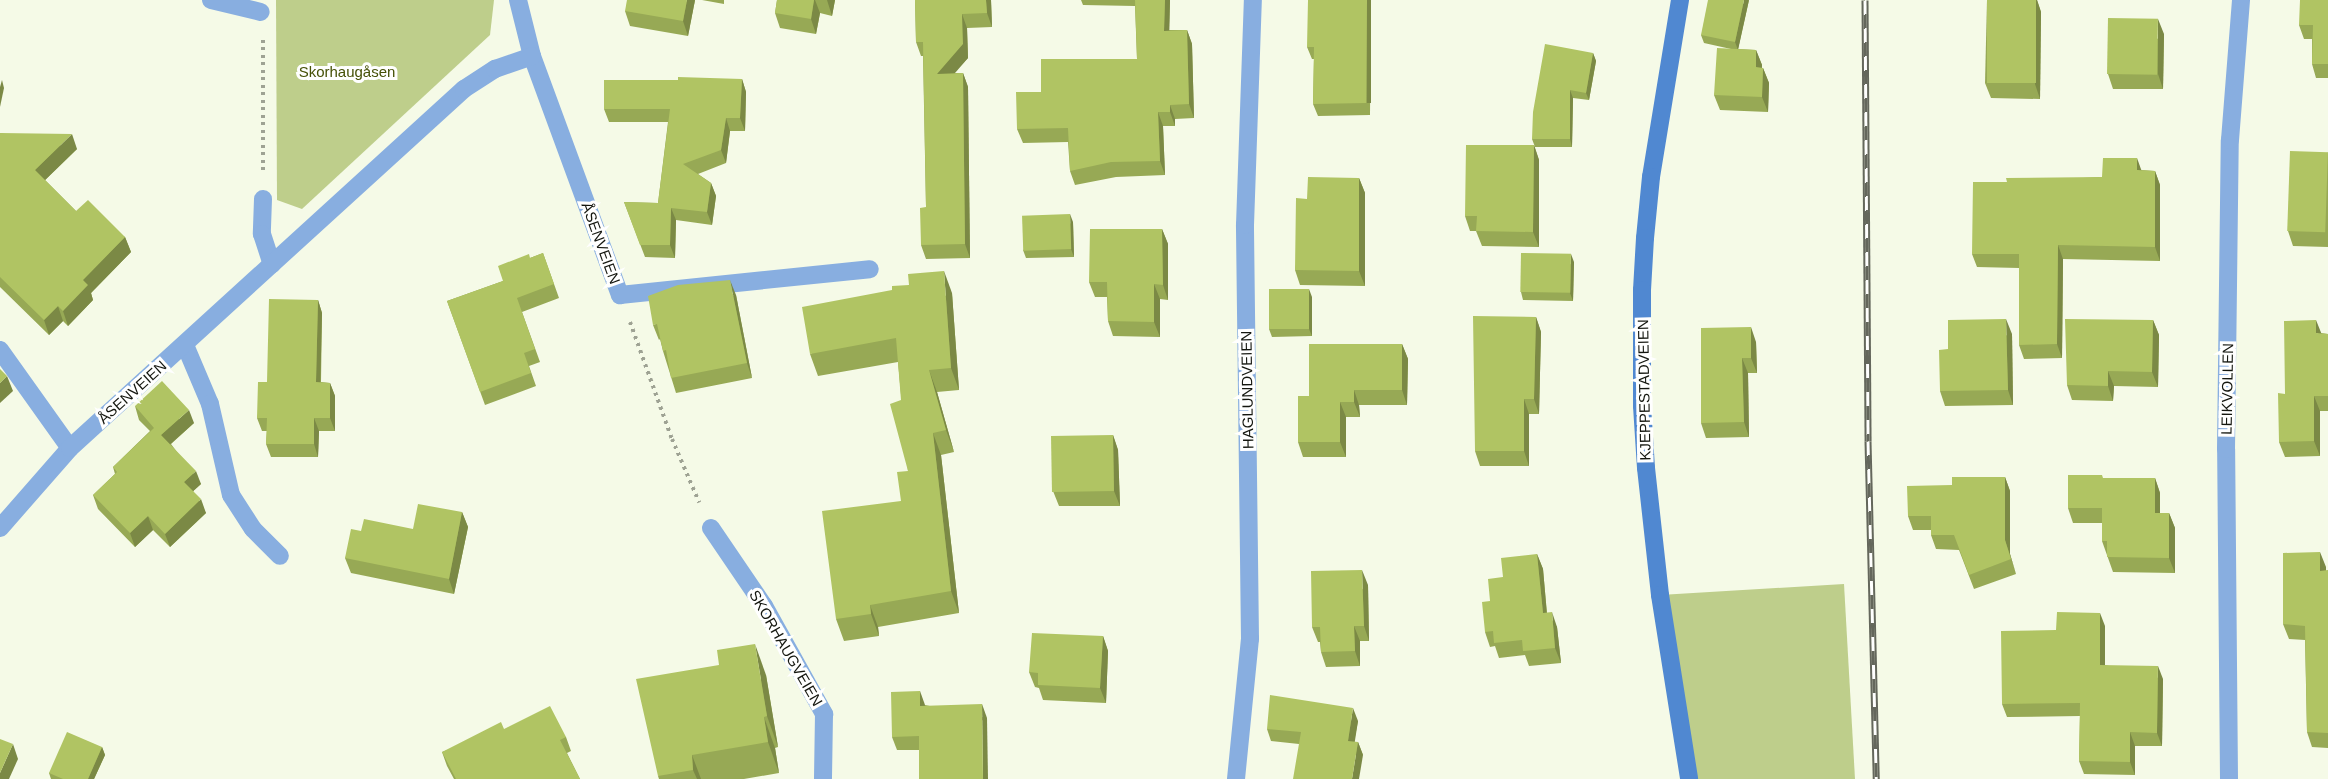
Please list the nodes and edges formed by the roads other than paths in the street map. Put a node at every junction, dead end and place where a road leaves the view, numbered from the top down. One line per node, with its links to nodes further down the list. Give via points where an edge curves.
1 (212, 0): 6 (street)
2 (518, 0): 7 (street, ÅSENVEIEN)
3 (1253, 0): 18 (street, HAGLUNDVEIEN, via 1245,225 1250,639)
4 (1680, 0): 19 (main road, KJEPPESTADVEIEN, via 1645,238 1642,405 1660,595)
5 (2241, 0): 20 (street, LEIKVOLLEN, via 2229,176)
6 (261, 12)
7 (532, 56): 9 (street, ÅSENVEIEN, via 495,69 464,89); 10 (street, ÅSENVEIEN, via 620,295)
8 (263, 199): 9 (street, via 262,234)
9 (272, 264): 11 (street, ÅSENVEIEN)
10 (870, 269)
11 (184, 345): 13 (street, ÅSENVEIEN); 16 (street, via 210,404 231,495 253,529)
12 (0, 350): 13 (street)
13 (70, 448): 14 (street, ÅSENVEIEN)
14 (0, 528)
15 (711, 528): 17 (street, SKORHAUGVEIEN, via 764,606 824,714)
16 (280, 556)
17 (823, 779)
18 (1236, 779)
19 (1689, 779)
20 (2229, 779)

